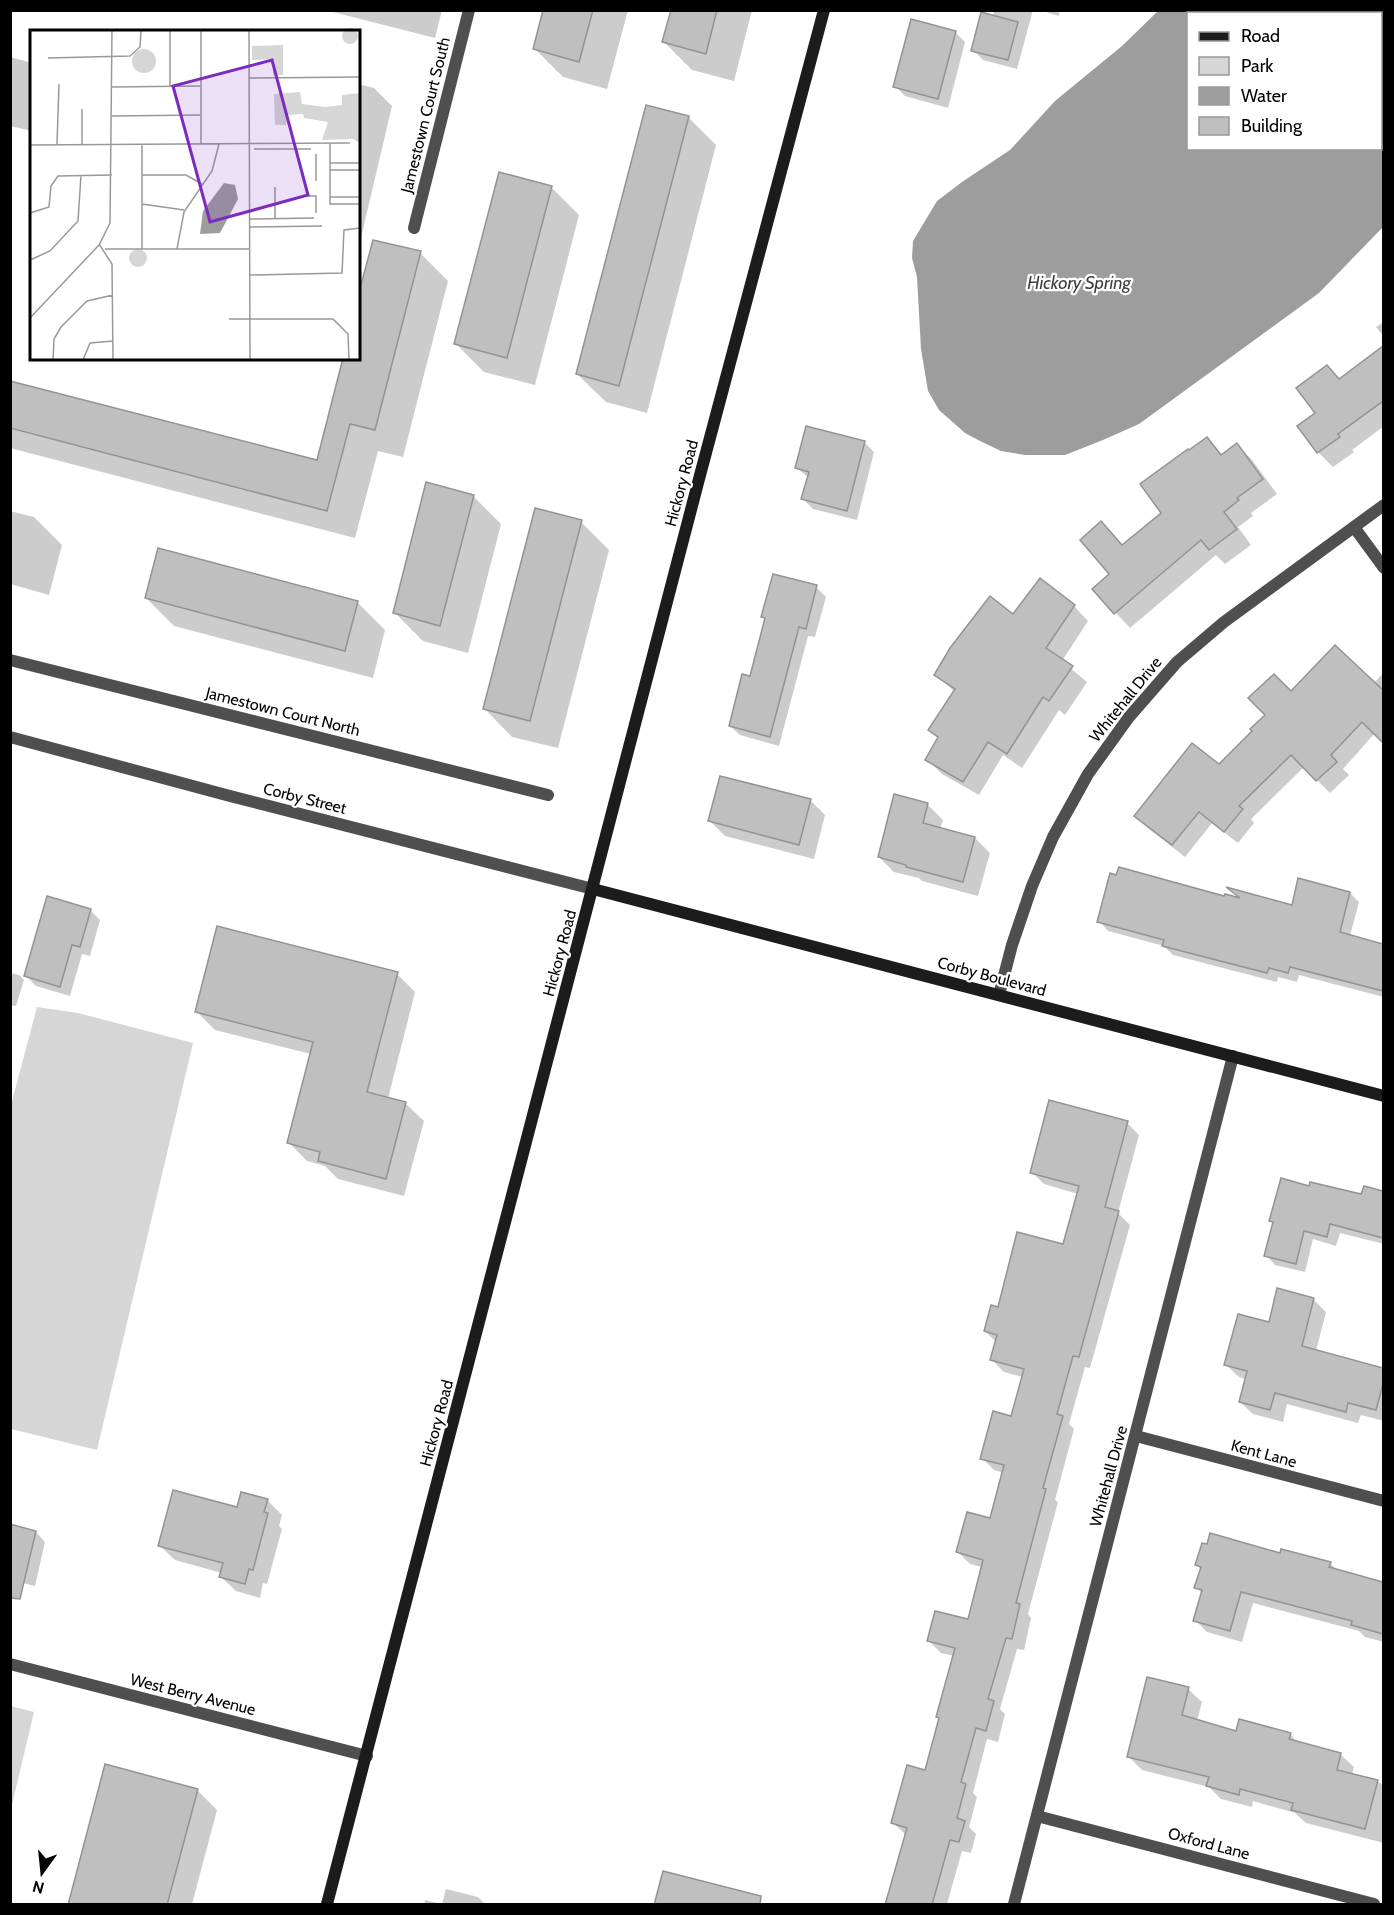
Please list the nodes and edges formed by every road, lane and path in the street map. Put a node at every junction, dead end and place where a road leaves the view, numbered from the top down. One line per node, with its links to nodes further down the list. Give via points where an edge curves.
1 (469, 10): 3 (street, Jamestown Court South)
2 (824, 10): 10 (street, Hickory Road)
3 (414, 228)
4 (1383, 505): 5 (street, Whitehall Drive)
5 (1354, 527): 6 (street); 11 (street, Whitehall Drive, via 1224,622 1177,662 1129,717 1088,774 1053,837 1032,886)
6 (1383, 568)
7 (10, 660): 9 (street, Jamestown Court North)
8 (10, 737): 10 (street, Corby Street)
9 (548, 795)
10 (593, 889): 11 (street, Corby Boulevard); 17 (street, Hickory Road)
11 (999, 995): 12 (street, Corby Boulevard)
12 (1233, 1056): 13 (street, Corby Boulevard); 14 (street, Whitehall Drive)
13 (1383, 1096)
14 (1136, 1436): 15 (street, Kent Lane); 18 (street, Whitehall Drive)
15 (1383, 1501)
16 (10, 1664): 17 (street, West Berry Avenue)
17 (367, 1756): 19 (street, Hickory Road)
18 (1037, 1816): 20 (street, Whitehall Drive); 21 (street, Oxford Lane)
19 (327, 1905)
20 (1014, 1905)
21 (1374, 1905)

